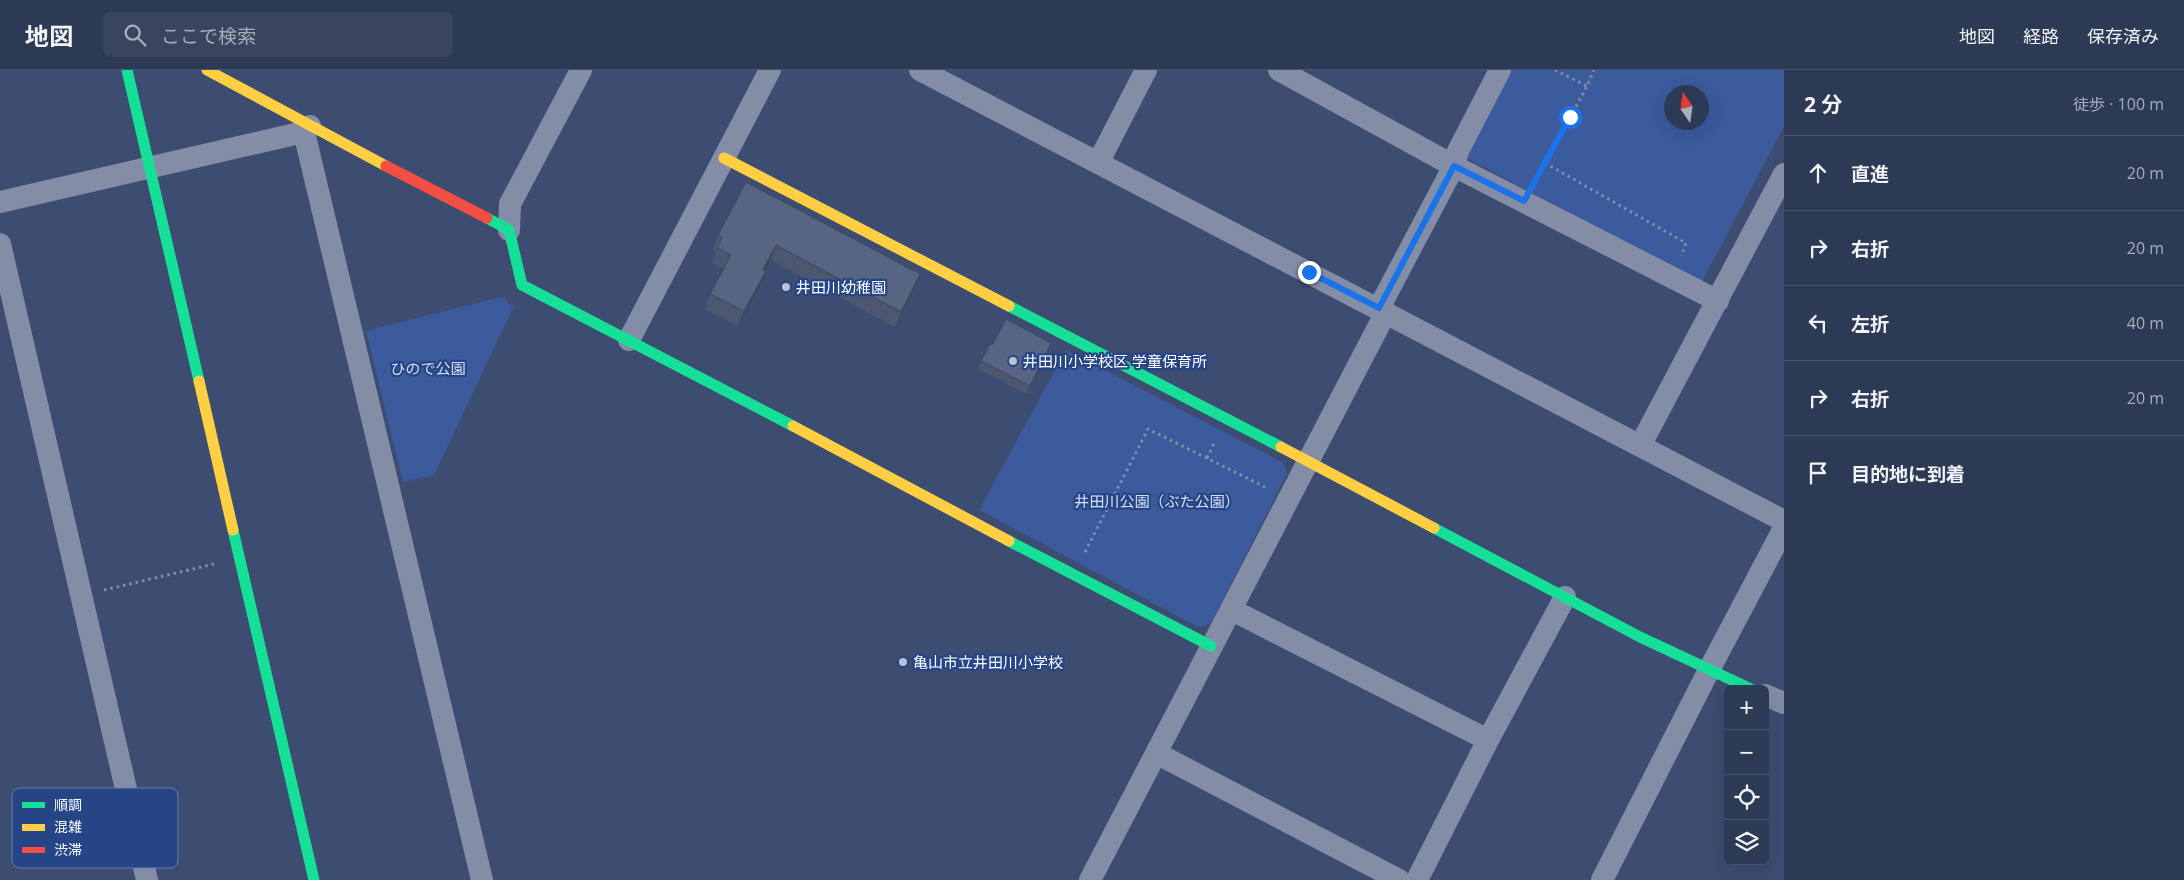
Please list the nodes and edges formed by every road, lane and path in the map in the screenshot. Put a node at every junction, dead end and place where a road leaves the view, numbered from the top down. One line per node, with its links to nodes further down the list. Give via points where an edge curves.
1 (127, 70): 17 (street)
2 (207, 70): 12 (street)
3 (770, 70): 13 (street)
4 (920, 70): 15 (street)
5 (1146, 70): 15 (street)
6 (1279, 70): 16 (street)
7 (1500, 70): 16 (street)
8 (1555, 70): 11 (path)
9 (1594, 70): 11 (path)
10 (573, 73): 21 (street, via 510,204)
11 (1587, 86): 14 (path)
12 (307, 129): 17 (street); 21 (street); 46 (street)
13 (724, 158): 26 (street); 28 (street)
14 (1545, 163): 19 (path); 23 (path, via 1686,243)
15 (1098, 164): 25 (street)
16 (1454, 166): 19 (street); 25 (street)
17 (149, 168): 20 (street); 32 (street)
18 (1784, 174): 24 (street)
19 (1524, 201): 23 (street)
20 (0, 202)
21 (509, 230): 26 (street, via 522,284)
22 (0, 244): 34 (street)
23 (1673, 277): 24 (street)
24 (1718, 301): 27 (street)
25 (1383, 310): 27 (street); 28 (street)
26 (629, 340): 33 (street, via 879,470)
27 (1640, 446): 30 (street)
28 (1308, 461): 35 (street); 36 (street)
29 (1268, 489): 33 (path, via 1148,429)
30 (1784, 521)
31 (1784, 528): 38 (street)
32 (239, 558): 34 (path); 45 (street)
33 (1073, 576): 37 (street)
34 (81, 596): 44 (street)
35 (1565, 598): 38 (street); 42 (street)
36 (1232, 610): 37 (street); 42 (street)
37 (1211, 646): 43 (street)
38 (1708, 670): 39 (street); 50 (street)
39 (1742, 685)
40 (1769, 697): 41 (street)
41 (1784, 703)
42 (1488, 740): 49 (street)
43 (1156, 752): 47 (street); 48 (street)
44 (126, 788)
45 (314, 880)
46 (482, 880)
47 (1090, 880)
48 (1399, 880)
49 (1417, 880)
50 (1602, 880)

